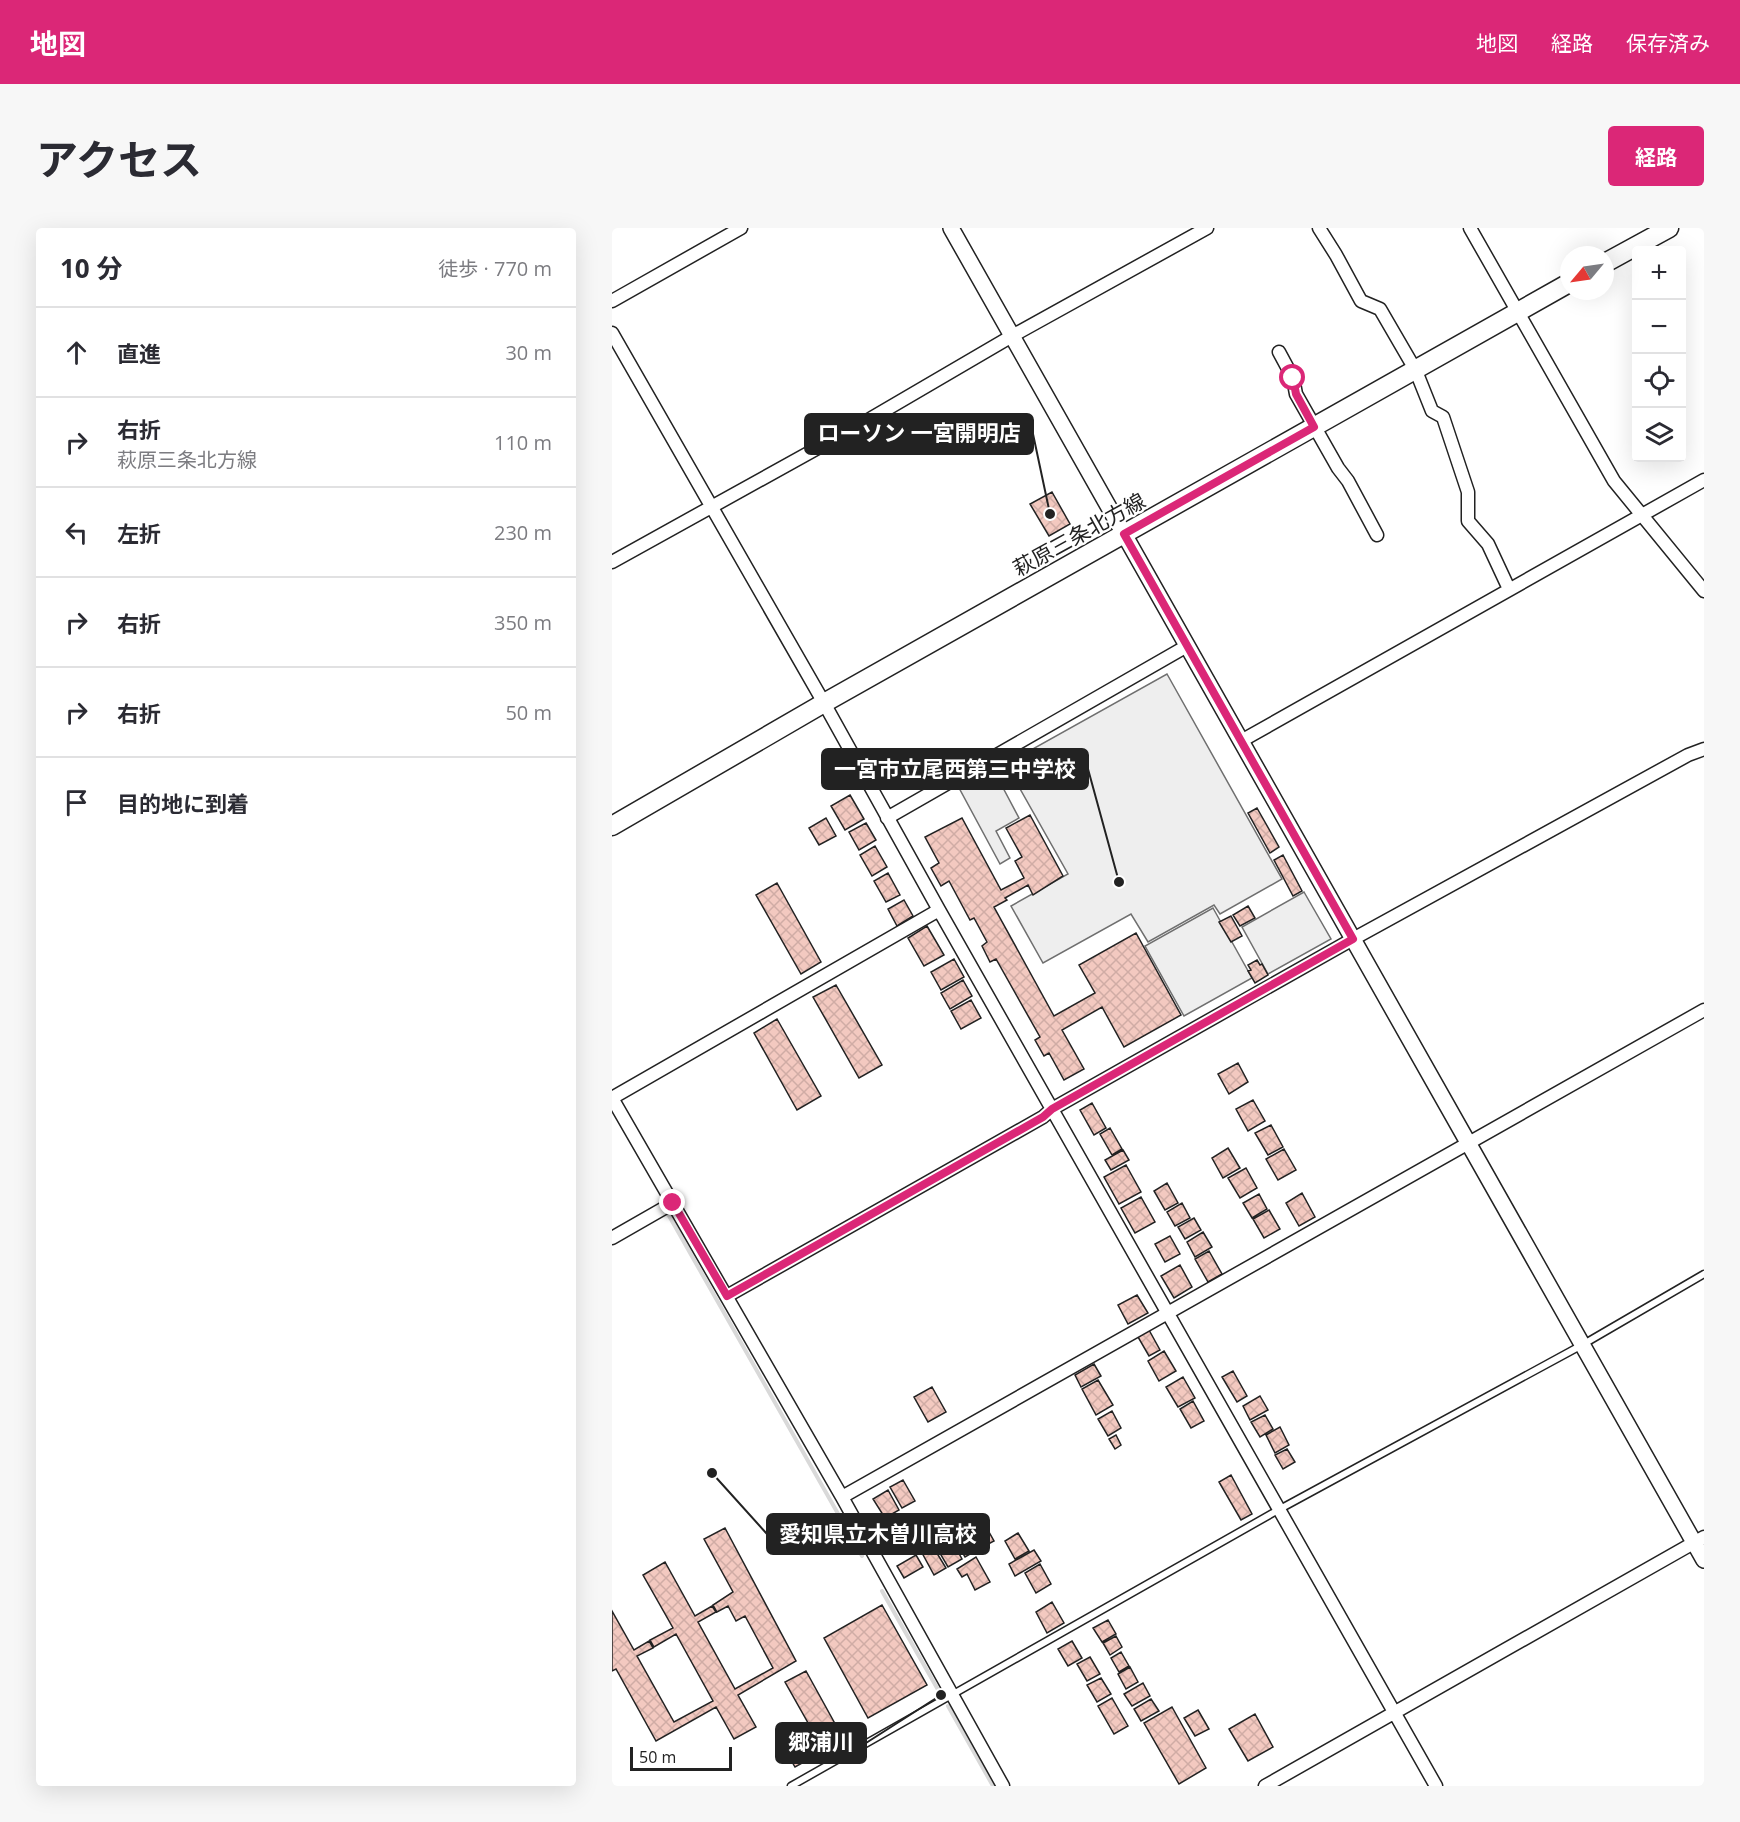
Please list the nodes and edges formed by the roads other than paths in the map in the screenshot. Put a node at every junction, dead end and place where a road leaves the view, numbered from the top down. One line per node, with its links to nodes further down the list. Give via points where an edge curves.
1 (741, 228): 9 (street)
2 (951, 228): 12 (street)
3 (1207, 228): 12 (street)
4 (1319, 228): 14 (street, via 1361,301 1380,309)
5 (1470, 228): 10 (street)
6 (1669, 228): 7 (main road)
7 (1614, 258)
8 (1560, 288): 10 (main road, 萩原三条北方線)
9 (612, 301)
10 (1517, 312): 14 (main road, 萩原三条北方線); 18 (street, via 1614,481)
11 (612, 333): 17 (street)
12 (1012, 336): 17 (street); 19 (street)
13 (1279, 352): 15 (street)
14 (1416, 371): 15 (main road, 萩原三条北方線); 22 (street, via 1432,411 1443,417 1454,445 1468,492 1468,521 1488,544)
15 (1314, 427): 19 (main road, 萩原三条北方線); 20 (street)
16 (1704, 480): 18 (street)
17 (712, 505): 21 (street); 25 (street)
18 (1641, 516): 22 (street); 23 (street)
19 (1124, 534): 24 (street); 25 (main road, 萩原三条北方線)
20 (1377, 535)
21 (612, 562)
22 (1509, 589): 26 (street)
23 (1704, 591)
24 (1187, 646): 26 (street); 28 (street)
25 (824, 703): 28 (street); 29 (main road, 萩原三条北方線)
26 (1241, 741): 31 (street)
27 (1704, 749): 31 (street)
28 (887, 818): 30 (street)
29 (612, 826)
30 (939, 910): 33 (street); 34 (street)
31 (1353, 939): 34 (street); 35 (street)
32 (1704, 1010): 35 (street)
33 (612, 1098): 36 (street)
34 (1052, 1109): 39 (street); 40 (street)
35 (1468, 1142): 40 (street); 41 (street)
36 (673, 1203): 37 (street); 39 (street)
37 (612, 1238)
38 (1704, 1274): 41 (lane)
39 (727, 1296): 42 (street)
40 (1168, 1312): 42 (street); 43 (street)
41 (1582, 1345): 43 (lane); 44 (street)
42 (842, 1497): 46 (street)
43 (1280, 1509): 46 (lane); 47 (street)
44 (1699, 1540): 45 (street); 47 (street)
45 (1704, 1560)
46 (952, 1695): 48 (lane); 49 (street)
47 (1395, 1712): 50 (street); 51 (street)
48 (791, 1786)
49 (1003, 1786)
50 (1265, 1786)
51 (1436, 1786)

